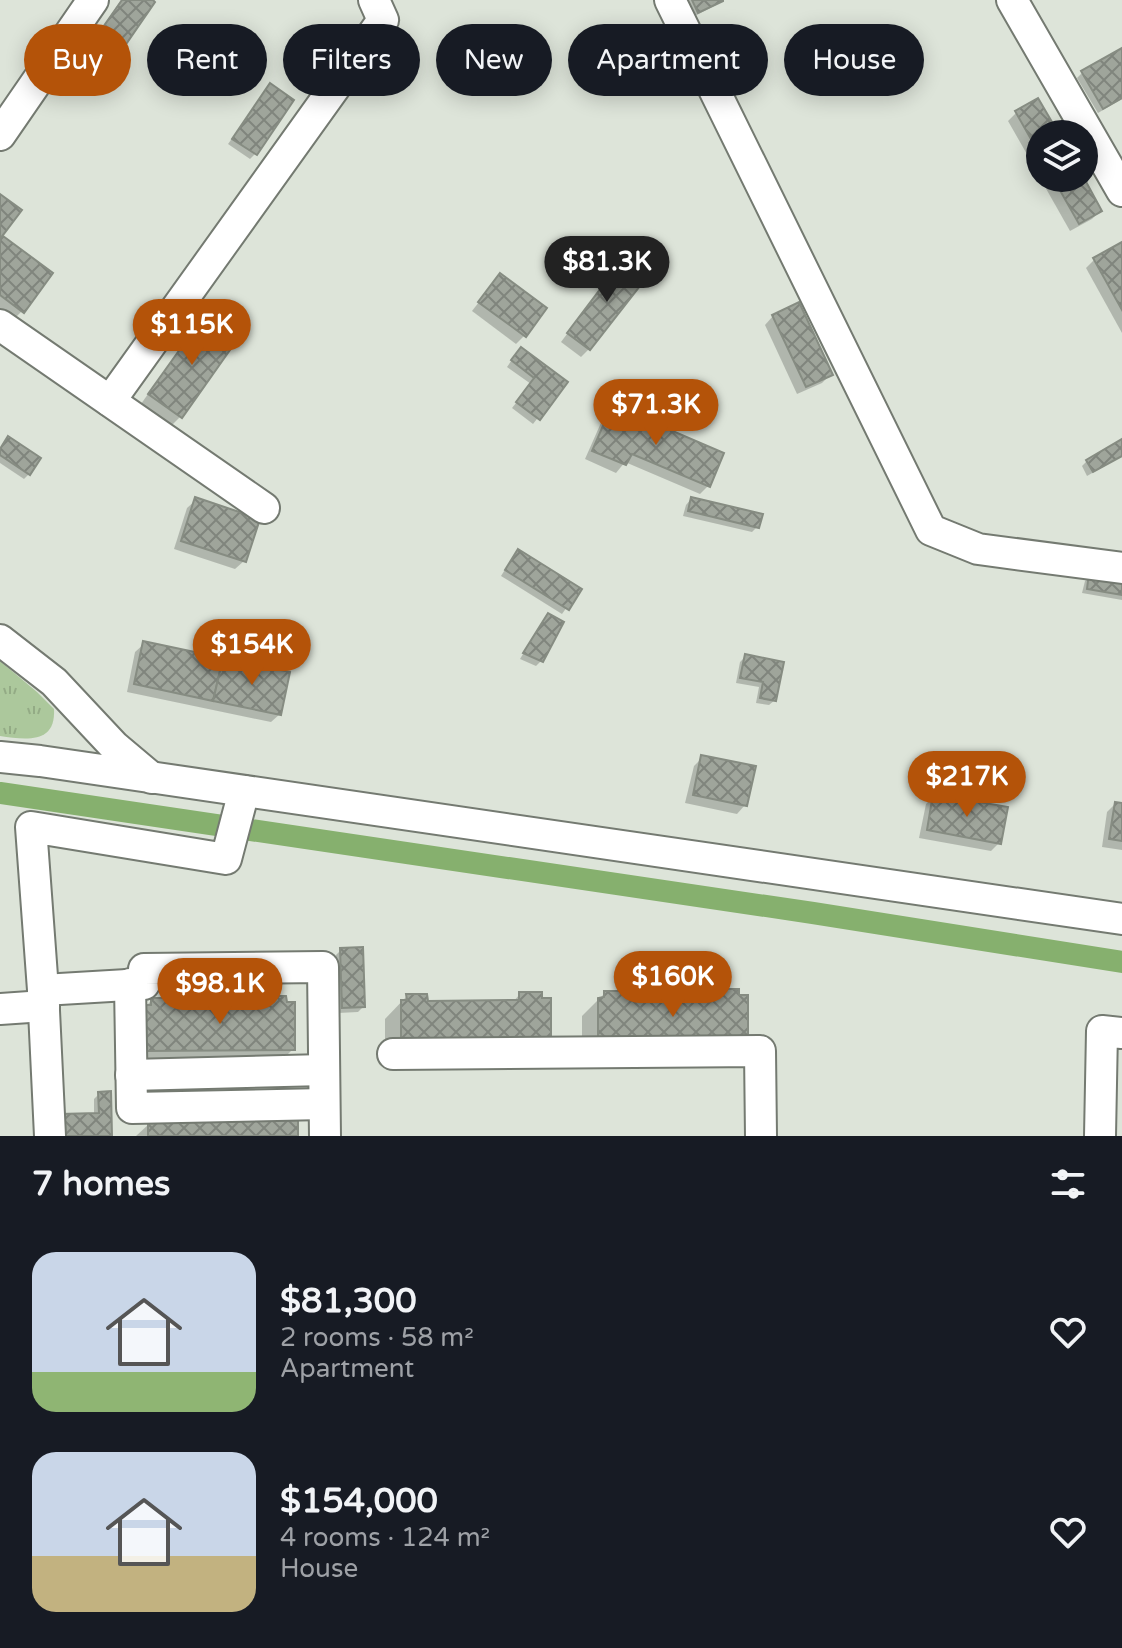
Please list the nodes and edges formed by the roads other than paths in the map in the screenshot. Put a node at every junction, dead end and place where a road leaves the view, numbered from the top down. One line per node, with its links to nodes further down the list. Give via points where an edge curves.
1 (93, 0): 5 (street)
2 (374, 0): 8 (street, via 383,20)
3 (670, 0): 10 (street, via 931,530 978,549)
4 (1012, 0): 6 (street)
5 (0, 135)
6 (1122, 191)
7 (0, 325): 8 (street)
8 (110, 401): 9 (street)
9 (264, 508)
10 (1122, 568)
11 (0, 640): 13 (street, via 54,682)
12 (0, 757): 13 (street)
13 (152, 778): 14 (street)
14 (244, 791): 15 (street); 17 (street, via 226,859 31,827)
15 (1122, 919)
16 (130, 984): 17 (street); 21 (street, via 144,984 144,969 323,967); 22 (street)
17 (44, 998): 18 (street); 24 (street)
18 (0, 1009)
19 (1122, 1033): 27 (street, via 1102,1031)
20 (399, 1062): 26 (street, via 760,1051)
21 (324, 1070): 22 (street); 23 (street)
22 (131, 1075): 23 (street, via 132,1108)
23 (324, 1104): 25 (street)
24 (50, 1136)
25 (325, 1136)
26 (761, 1136)
27 (1100, 1136)

